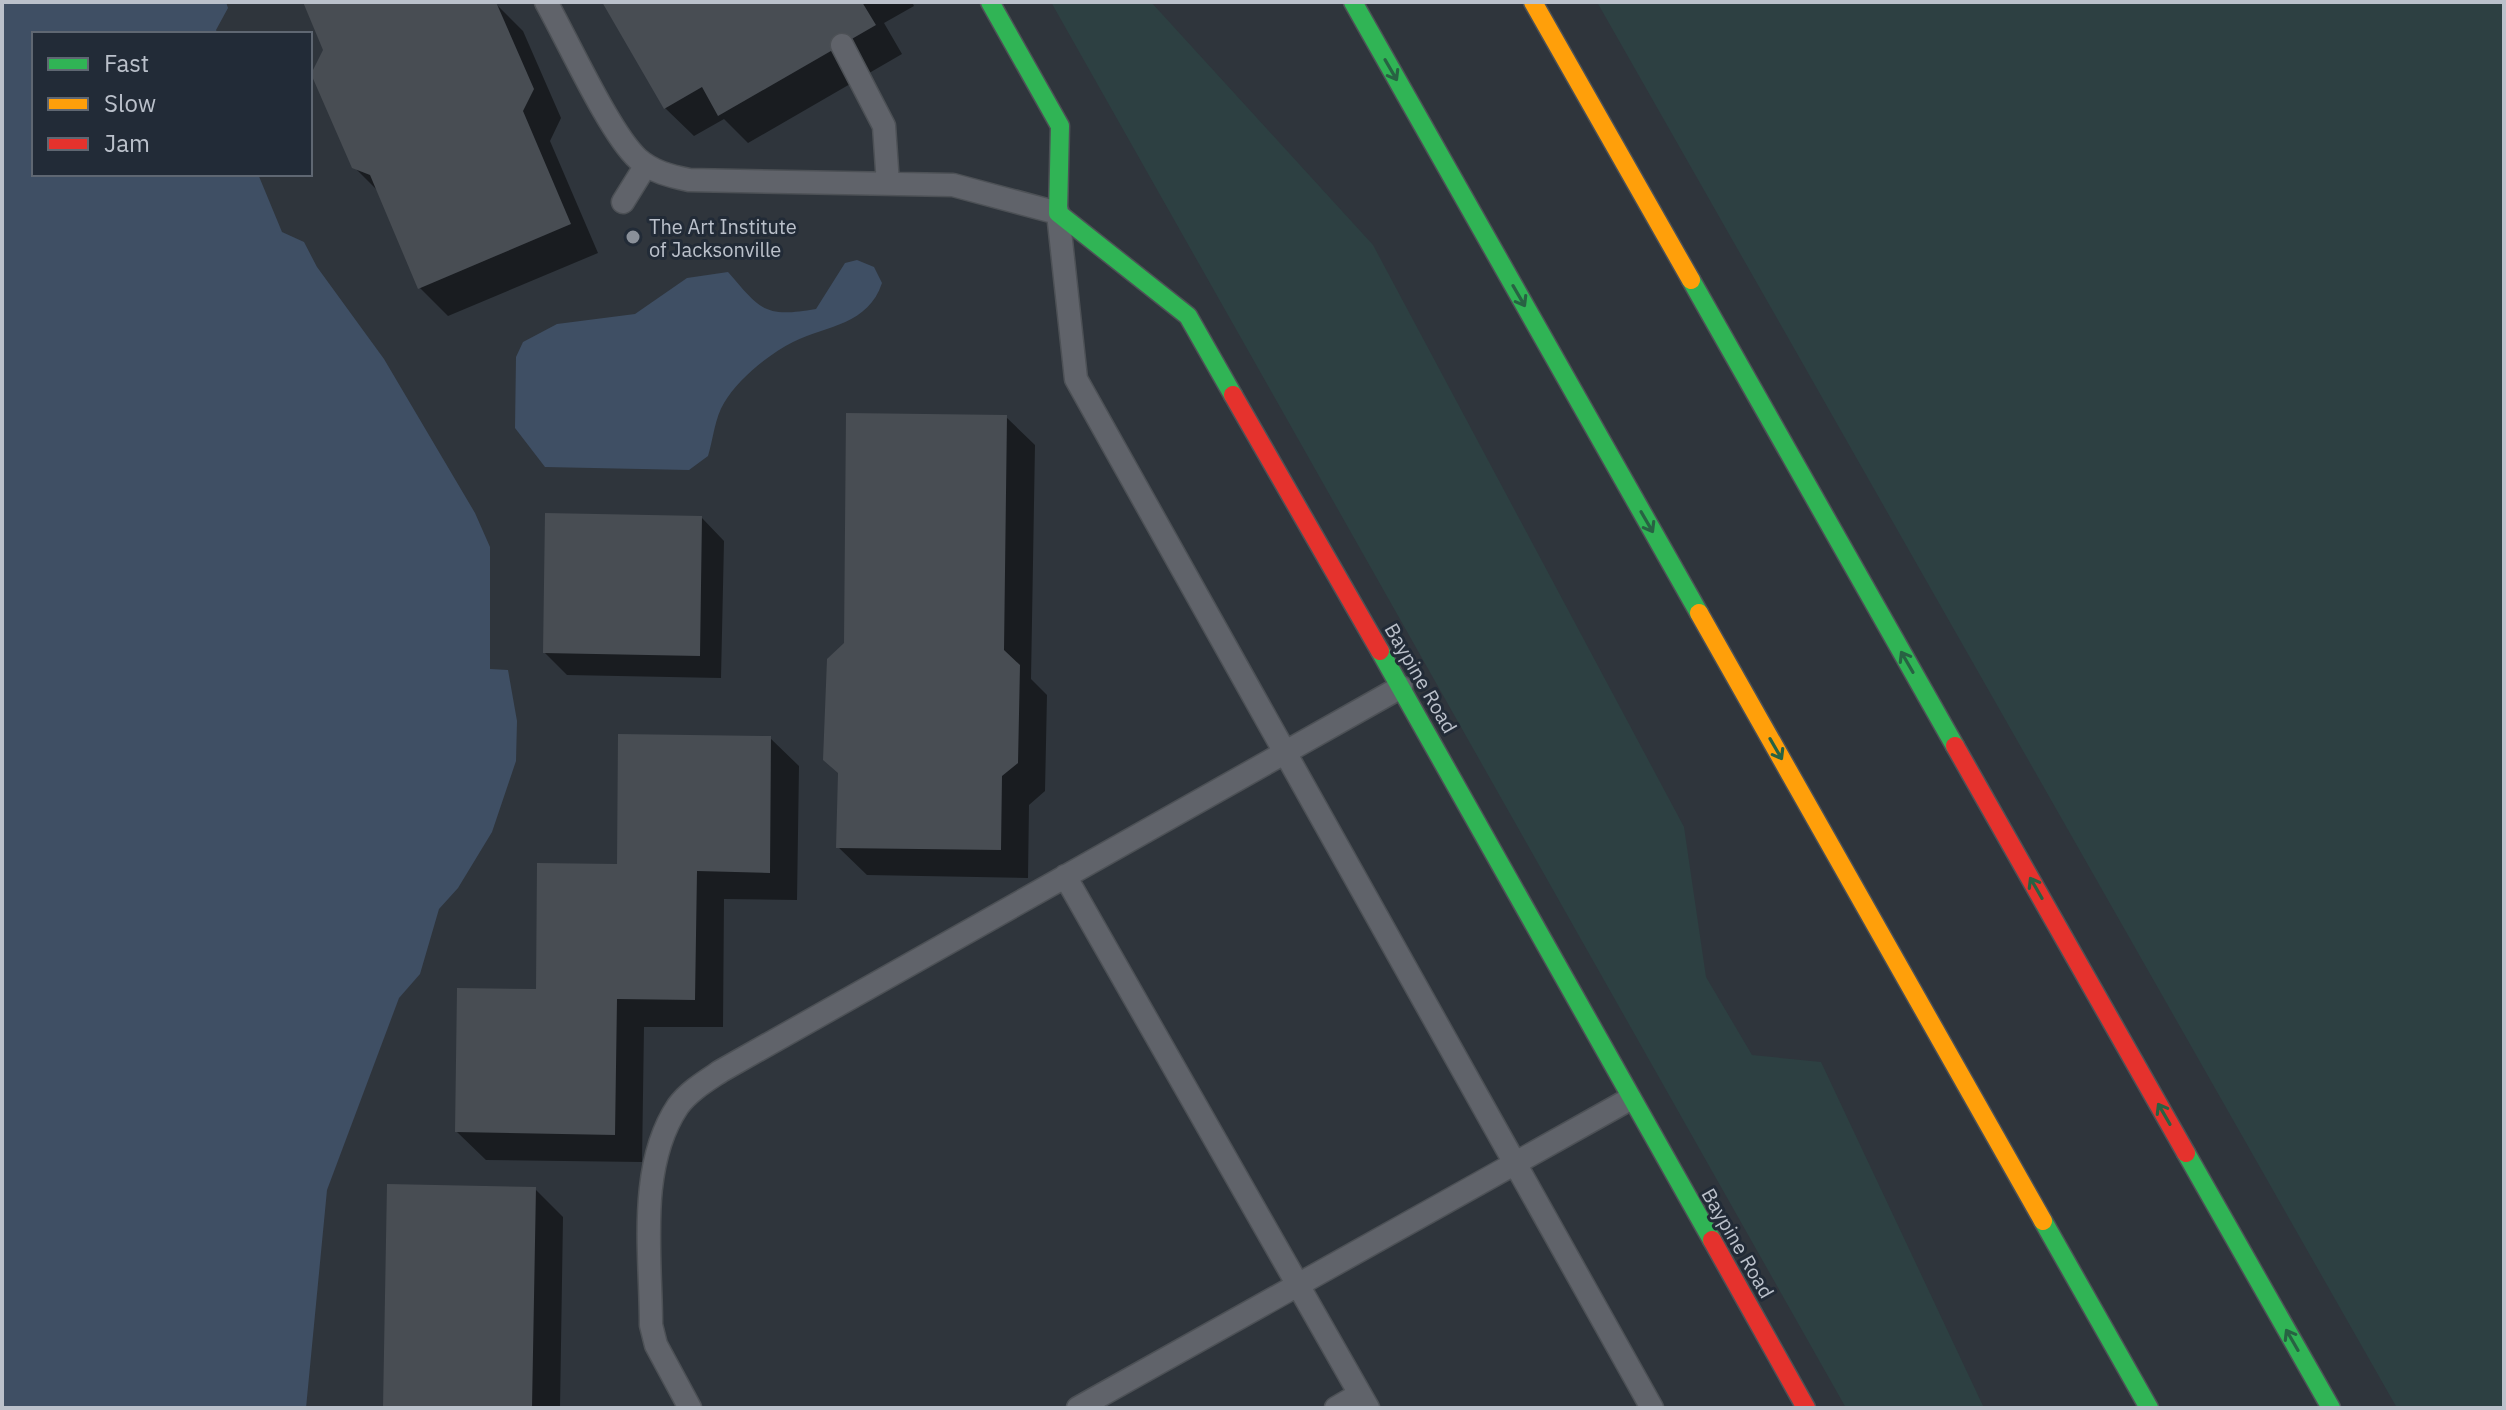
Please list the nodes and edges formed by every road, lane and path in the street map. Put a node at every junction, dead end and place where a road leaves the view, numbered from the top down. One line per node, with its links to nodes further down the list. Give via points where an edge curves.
1 (546, 2): 6 (lane, via 626,145)
2 (990, 2): 9 (main road, via 1060,126)
3 (1353, 2): 22 (main road, one-way to 22)
4 (1533, 2): 23 (main road, one-way to 4)
5 (842, 45): 7 (lane, via 884,126)
6 (646, 165): 7 (lane, via 689,180); 8 (lane)
7 (888, 184): 9 (lane, via 953,185)
8 (623, 202)
9 (1058, 213): 10 (main road, Baypine Road, via 1188,316); 11 (lane, via 1076,379)
10 (1401, 687): 11 (lane); 13 (main road, Baypine Road)
11 (1283, 753): 12 (lane); 14 (lane)
12 (1065, 876): 15 (lane); 17 (lane, via 721,1071 679,1105 652,1175 651,1325)
13 (1630, 1099): 14 (lane); 21 (main road, Baypine Road)
14 (1513, 1164): 15 (lane); 20 (lane)
15 (1297, 1285): 16 (lane); 18 (lane)
16 (1364, 1401): 19 (lane)
17 (690, 1408)
18 (1078, 1408)
19 (1336, 1408)
20 (1652, 1408)
21 (1806, 1408)
22 (2149, 1408)
23 (2331, 1408)

